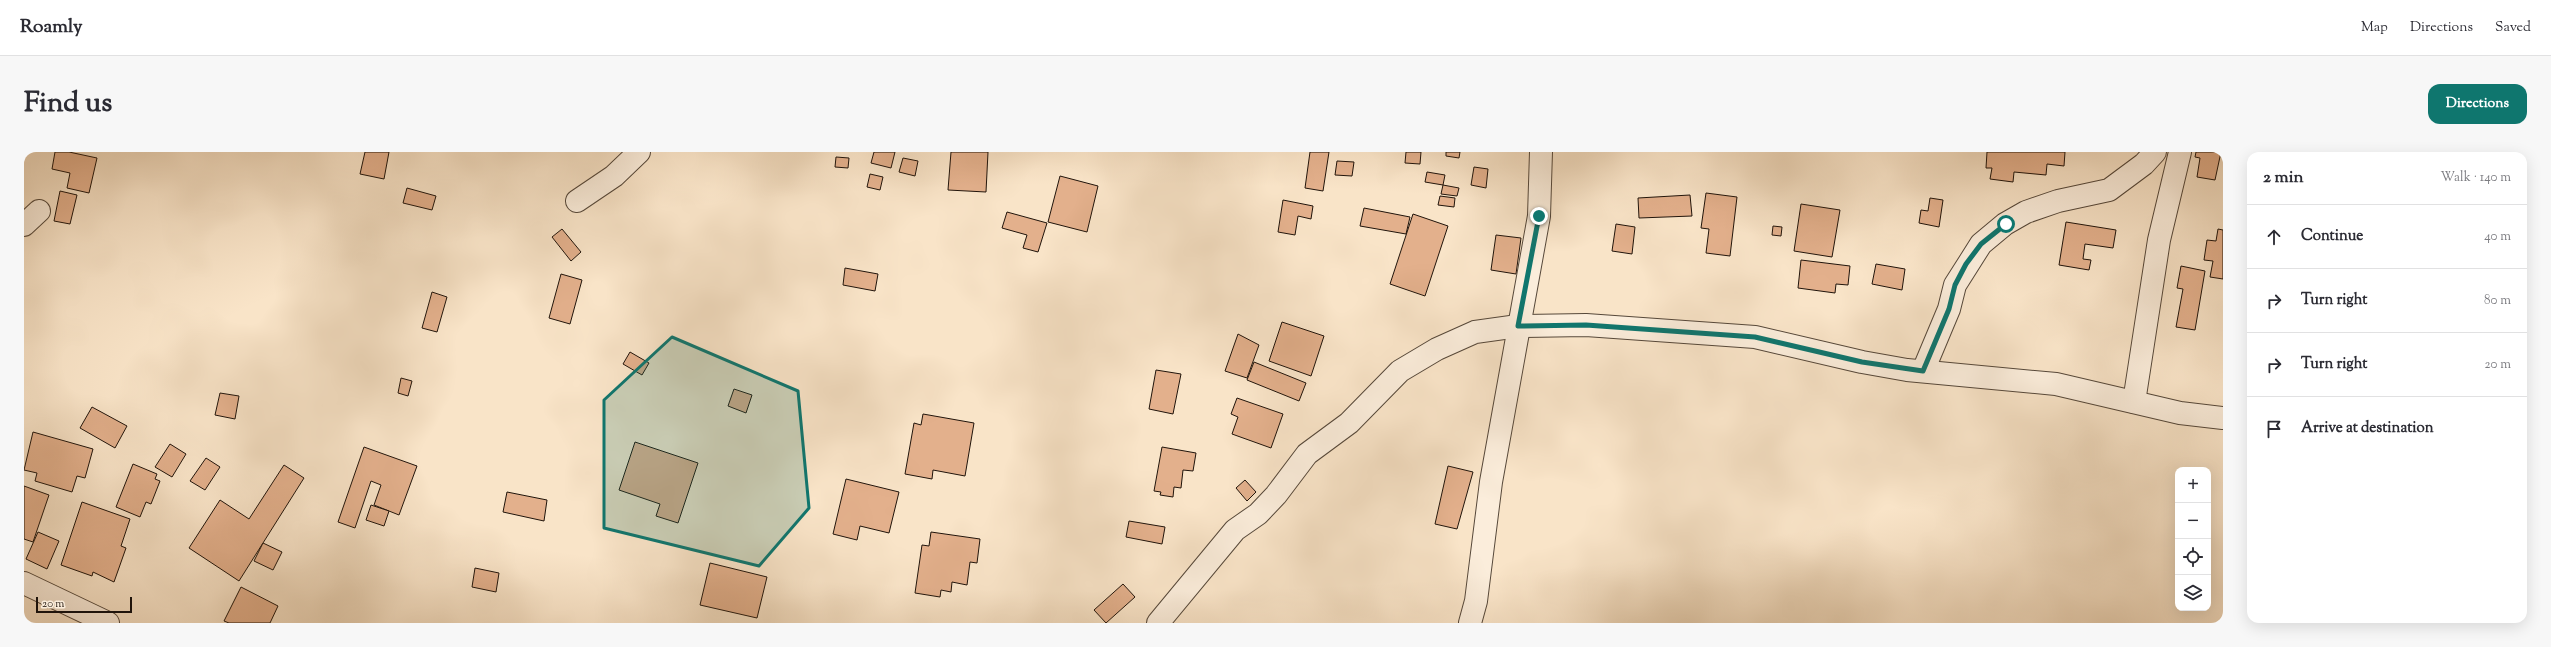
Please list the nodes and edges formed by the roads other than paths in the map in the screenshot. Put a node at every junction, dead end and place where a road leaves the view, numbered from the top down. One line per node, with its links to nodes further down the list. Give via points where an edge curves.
1 (639, 152): 5 (street, via 614,176)
2 (1541, 152): 6 (street, via 1539,216)
3 (2155, 152): 7 (street, via 2144,164 2108,190 2058,201 2026,212 1981,244 1955,285 1949,309)
4 (2180, 152): 8 (street, via 2159,240)
5 (578, 201)
6 (1518, 326): 7 (street, via 1586,325 1755,337 1862,362); 12 (street, via 1475,332 1437,349 1400,371 1349,423 1307,454 1276,495 1258,514 1235,530); 13 (street, via 1491,482 1476,601)
7 (1923, 371): 8 (street, via 2056,384)
8 (2134, 402): 9 (street, via 2180,413)
9 (2223, 418)
10 (24, 583): 11 (street)
11 (108, 623)
12 (1158, 623)
13 (1470, 623)

